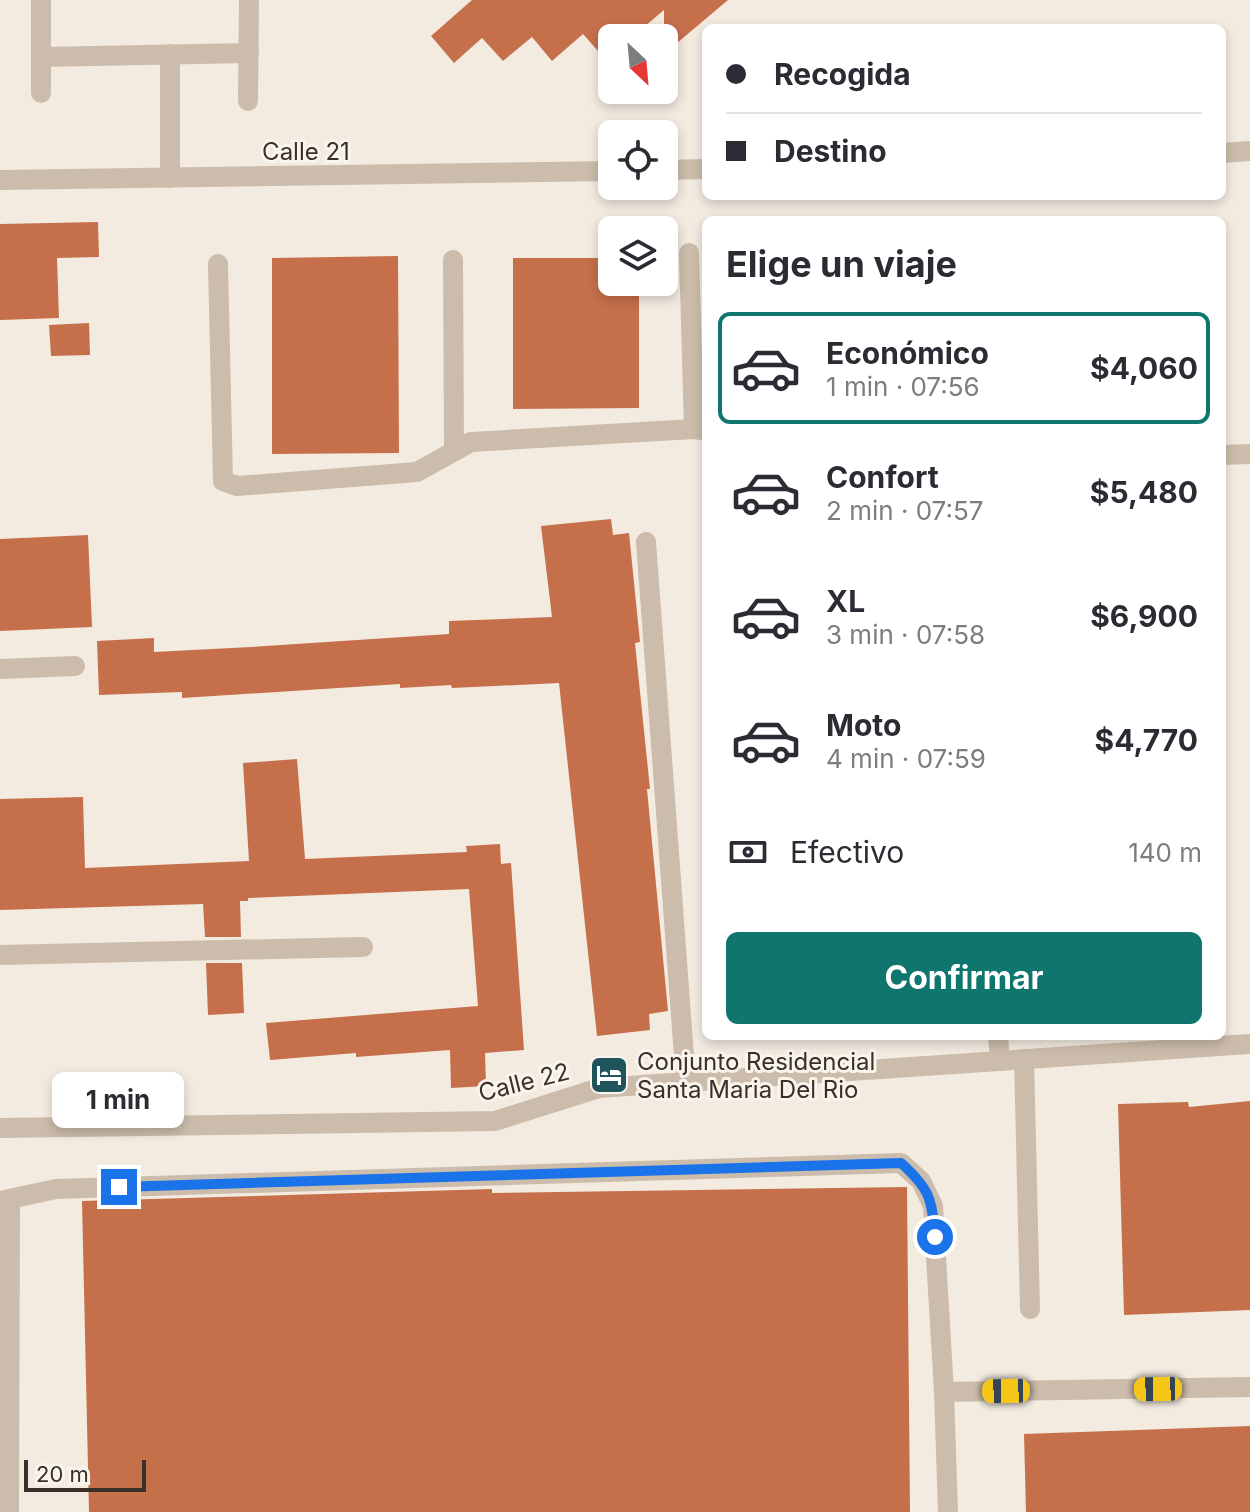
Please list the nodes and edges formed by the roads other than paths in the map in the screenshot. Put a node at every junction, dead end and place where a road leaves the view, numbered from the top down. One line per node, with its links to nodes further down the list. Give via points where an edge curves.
1 (41, 0): 5 (street)
2 (249, 0): 3 (street)
3 (249, 53): 4 (street); 7 (street)
4 (170, 54): 5 (street); 13 (street)
5 (41, 57): 6 (street)
6 (41, 93)
7 (248, 101)
8 (1250, 151): 9 (street)
9 (1226, 153)
10 (702, 169): 11 (street)
11 (678, 170)
12 (598, 171): 13 (street, Calle 21)
13 (170, 178): 14 (street, Calle 21)
14 (0, 180)
15 (689, 253): 18 (street)
16 (453, 260): 19 (street)
17 (218, 264): 19 (street, via 223,481 237,486 417,472)
18 (700, 430): 19 (street, via 471,442)
19 (454, 451)
20 (1250, 454): 21 (street)
21 (1226, 455)
22 (646, 542): 31 (street)
23 (75, 666): 24 (street)
24 (0, 669)
25 (363, 947): 26 (street)
26 (0, 955)
27 (998, 1040): 30 (street)
28 (1250, 1044): 29 (street, Calle 22)
29 (1024, 1059): 30 (street, Calle 22); 34 (street)
30 (1000, 1061): 31 (street, Calle 22)
31 (686, 1083): 32 (street, Calle 22, via 599,1088 495,1121)
32 (0, 1128)
33 (5, 1201): 36 (street, via 56,1189 901,1163 921,1181 933,1206); 37 (street)
34 (1030, 1309)
35 (1250, 1387): 36 (street)
36 (944, 1392): 38 (street)
37 (9, 1512)
38 (948, 1512)

